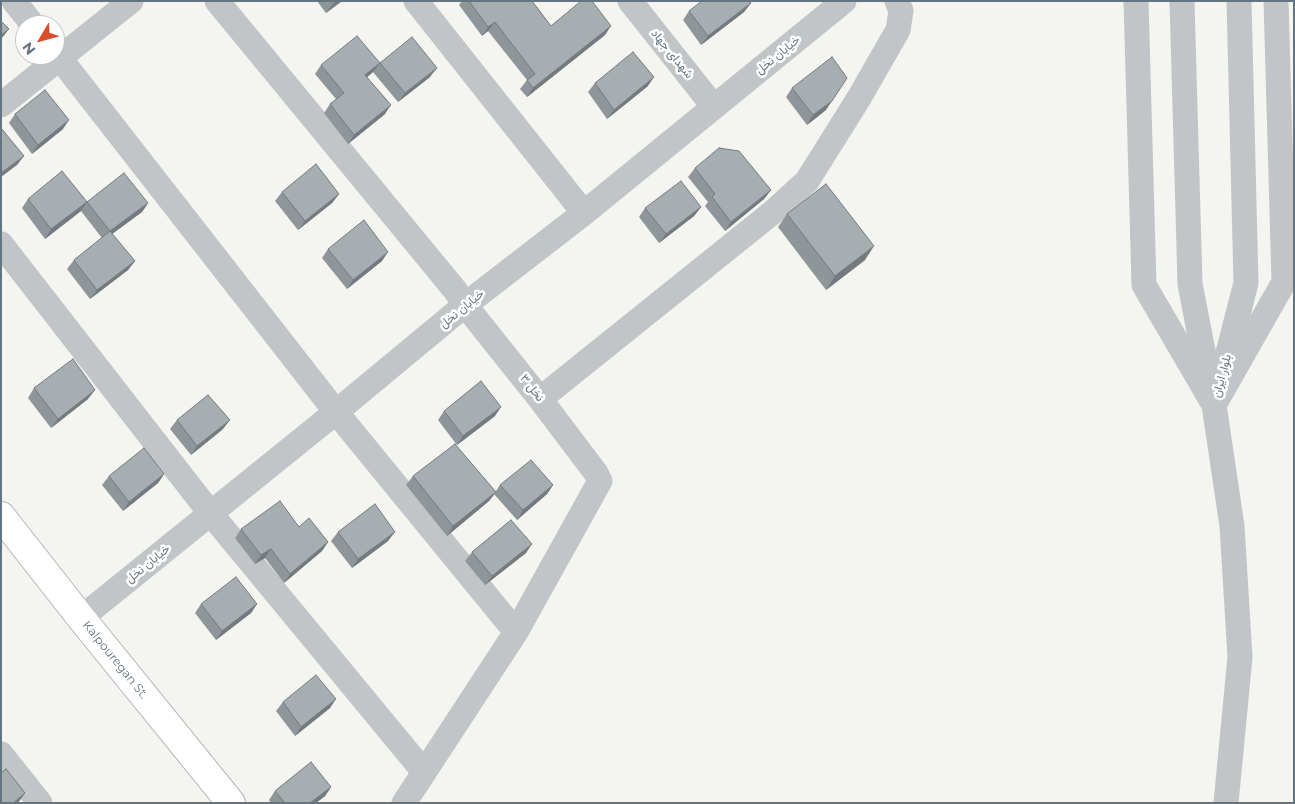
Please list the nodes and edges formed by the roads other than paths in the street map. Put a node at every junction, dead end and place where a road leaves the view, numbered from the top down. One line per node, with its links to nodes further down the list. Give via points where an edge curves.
1 (14, 1): 12 (street)
2 (131, 1): 13 (street)
3 (218, 1): 20 (street, نخل ۳)
4 (416, 1): 18 (street)
5 (630, 1): 17 (street, شهدای جهاد)
6 (897, 1): 21 (street, via 901,11 898,30 807,181)
7 (1136, 1): 22 (street, via 1144,285)
8 (1182, 1): 22 (street, بلوار ایران, via 1190,284)
9 (1239, 1): 22 (street, بلوار ایران, via 1246,283)
10 (1276, 1): 22 (street, via 1284,282)
11 (842, 2): 17 (street, خیابان نخل)
12 (25, 15)
13 (65, 50)
14 (65, 64): 23 (street)
15 (47, 65): 16 (street)
16 (1, 105)
17 (714, 107): 18 (street, خیابان نخل)
18 (584, 213): 20 (street, خیابان نخل)
19 (1, 244): 24 (street)
20 (465, 305): 21 (street, نخل ۳); 23 (street, خیابان نخل)
21 (540, 398): 27 (street, نخل ۳, via 600,481)
22 (1214, 405): 33 (street, via 1232,526 1240,658)
23 (336, 412): 24 (street, خیابان نخل); 27 (street)
24 (211, 514): 26 (street, خیابان نخل); 29 (street)
25 (1, 516): 26 (main road, Kalpouregan St.)
26 (81, 618): 31 (main road, Kalpouregan St.)
27 (516, 632): 29 (street)
28 (1, 754): 30 (street)
29 (424, 772): 32 (street)
30 (40, 803)
31 (231, 803)
32 (404, 803)
33 (1226, 803)

